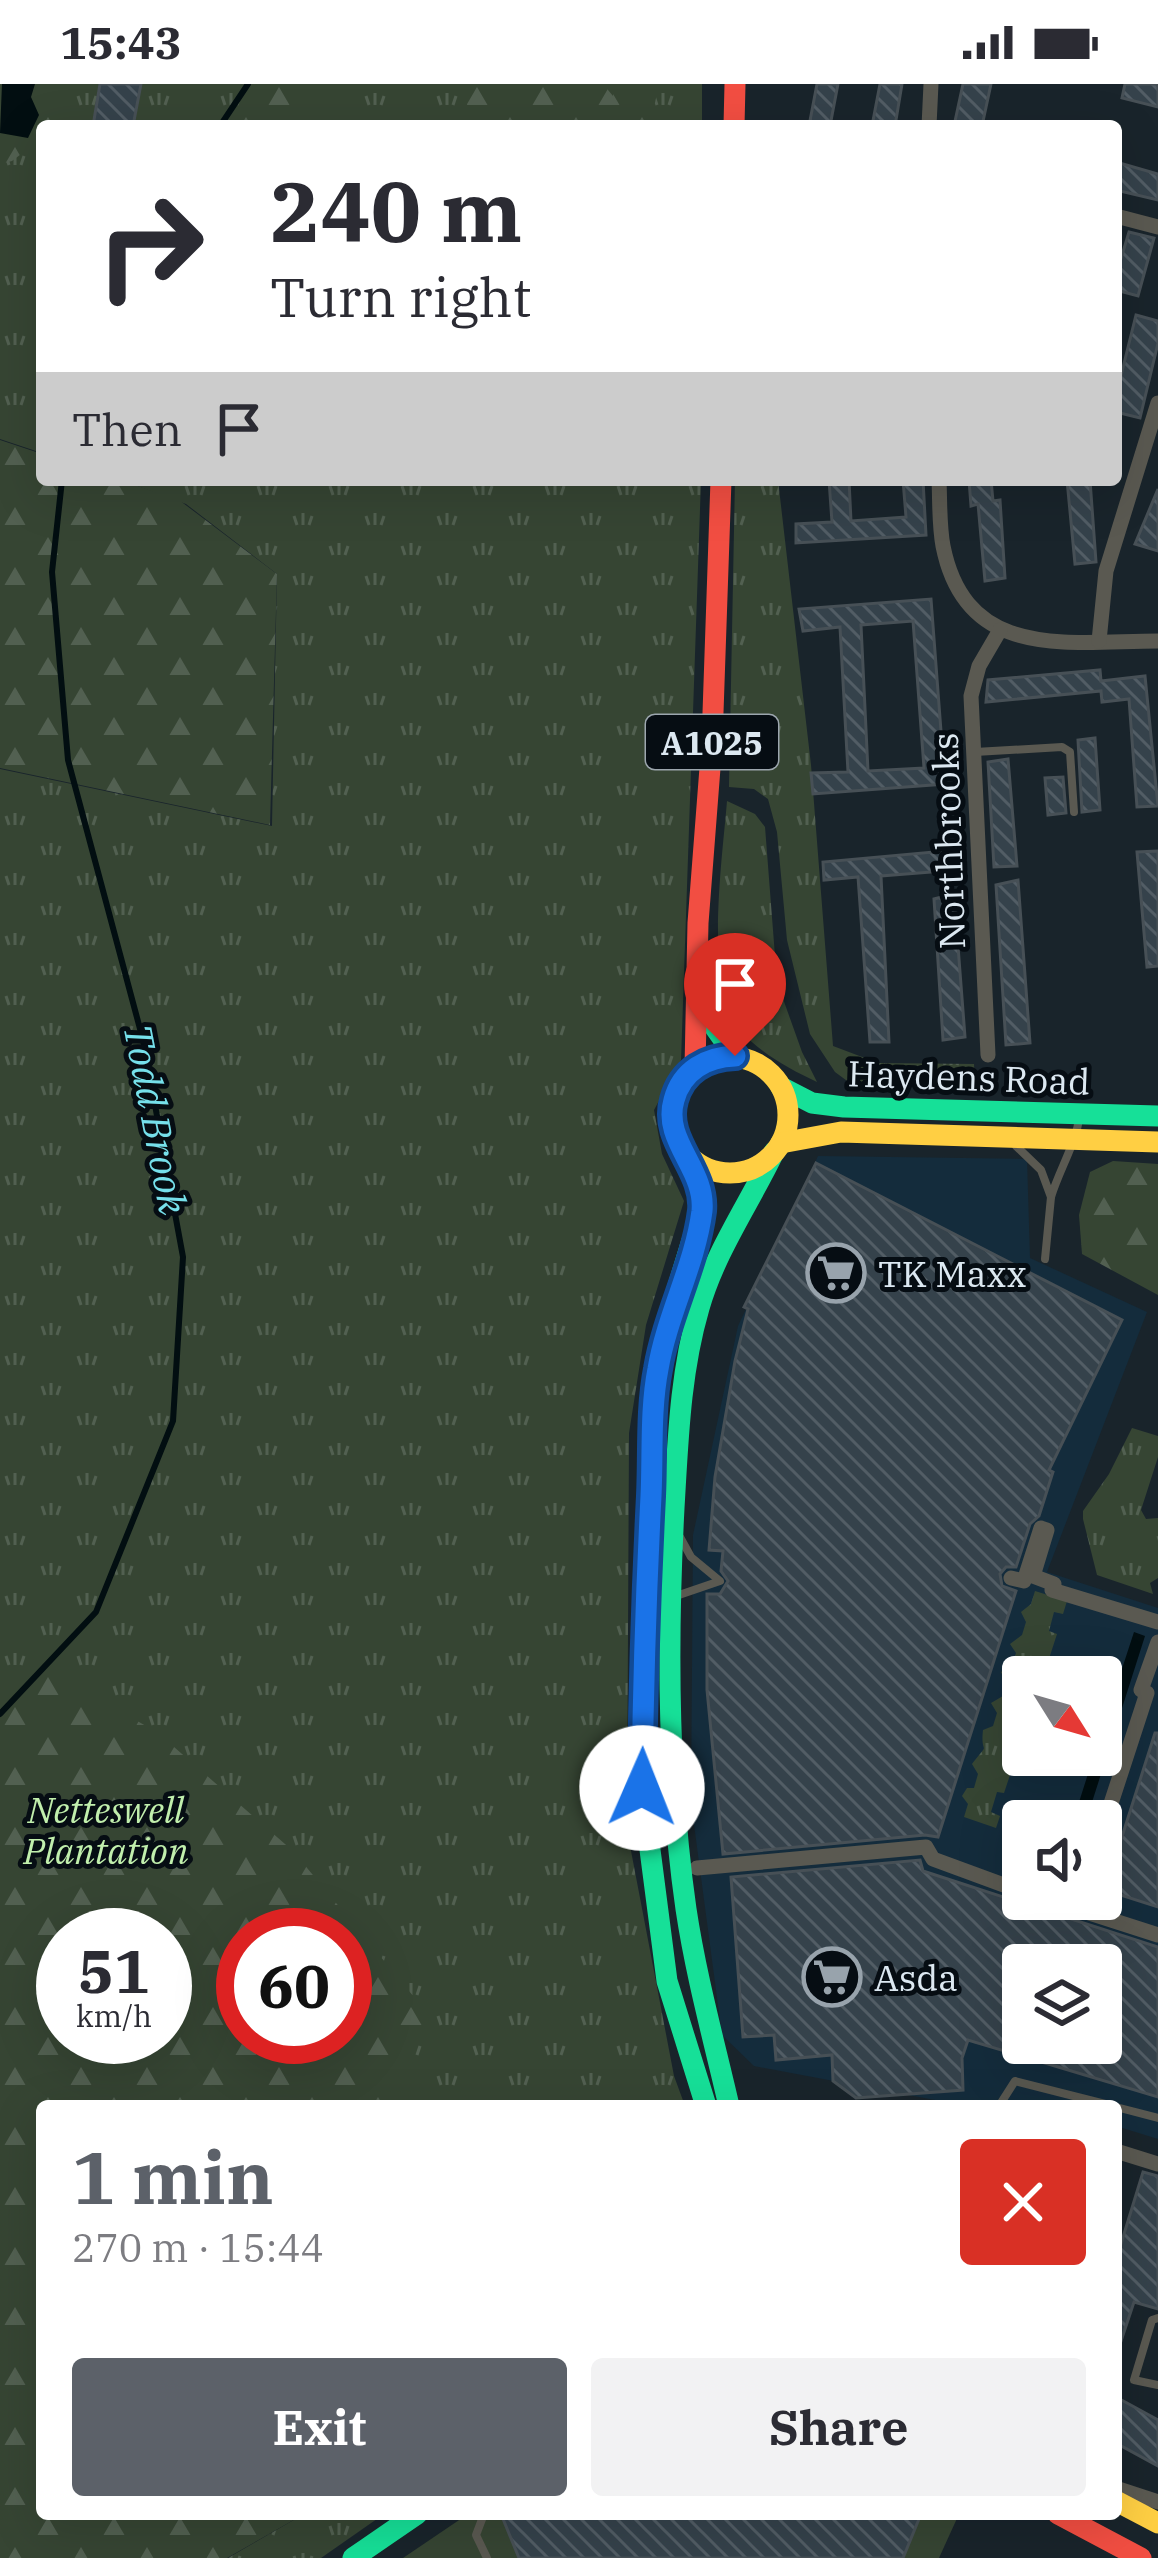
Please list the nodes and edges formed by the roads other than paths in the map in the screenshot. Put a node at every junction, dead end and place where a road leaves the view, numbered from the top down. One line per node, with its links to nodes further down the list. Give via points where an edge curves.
1 (735, 84): 3 (main road)
2 (931, 84): 4 (street)
3 (734, 120)
4 (929, 120)
5 (1122, 218): 6 (street)
6 (1158, 227)
7 (1158, 403): 11 (street, via 1106,571)
8 (721, 486): 15 (main road, A1025)
9 (939, 486): 10 (street, via 942,544 955,587)
10 (1000, 630): 11 (street, via 1029,641); 13 (street, Northbrooks, via 971,697)
11 (1099, 641): 12 (street)
12 (1158, 641)
13 (974, 752): 14 (lane, via 1062,747 1070,752); 16 (street, Northbrooks)
14 (1074, 812)
15 (699, 1004): 17 (main road); 18 (main road, A1025)
16 (988, 1055)
17 (735, 1056): 18 (main road); 19 (main road, via 754,1061)
18 (695, 1068): 26 (main road, A1025, via 671,1111)
19 (781, 1087): 20 (main road, Haydens Road, via 844,1107); 25 (main road, via 788,1119)
20 (1080, 1114): 21 (main road, Haydens Road); 23 (lane)
21 (1158, 1116)
22 (999, 1135): 23 (main road, Haydens Road); 25 (main road, Haydens Road, via 841,1132); 27 (lane, via 1041,1170)
23 (1076, 1141): 24 (main road, Haydens Road); 27 (lane)
24 (1158, 1142)
25 (778, 1148): 26 (main road, via 742,1172 705,1168); 29 (main road, via 718,1256 698,1315 681,1406)
26 (689, 1157): 39 (main road, A1025, via 702,1208 656,1374 642,1788 667,1981)
27 (1051, 1197): 28 (lane)
28 (1045, 1259)
29 (673, 1525): 31 (main road); 31 (lane, via 691,1556 720,1581)
30 (1011, 1578): 32 (street, via 1024,1581 1041,1528 1047,1530 1033,1576 1054,1584 1052,1590)
31 (671, 1600): 40 (main road, via 686,1910)
32 (1158, 1622)
33 (1158, 1642): 34 (street)
34 (1112, 1800)
35 (698, 1868): 36 (street, via 926,1847 933,1858)
36 (1002, 1884)
37 (1119, 1920): 38 (street)
38 (1158, 1935)
39 (704, 2100)
40 (728, 2100)
41 (1002, 2100): 42 (lane, via 1015,2080)
42 (1091, 2100)
43 (1122, 2108): 44 (lane)
44 (1158, 2118)
45 (1122, 2152): 46 (street)
46 (1156, 2157)
47 (1158, 2318): 48 (lane, via 1134,2380)
48 (1158, 2385)
49 (1122, 2490): 50 (street)
50 (1158, 2502)
51 (1122, 2504): 55 (main road)
52 (408, 2520): 56 (main road)
53 (482, 2520): 59 (lane, via 476,2535)
54 (1069, 2520): 60 (main road)
55 (1158, 2523)
56 (394, 2530): 57 (main road); 58 (lane)
57 (353, 2558)
58 (380, 2558)
59 (488, 2558)
60 (1141, 2558)

